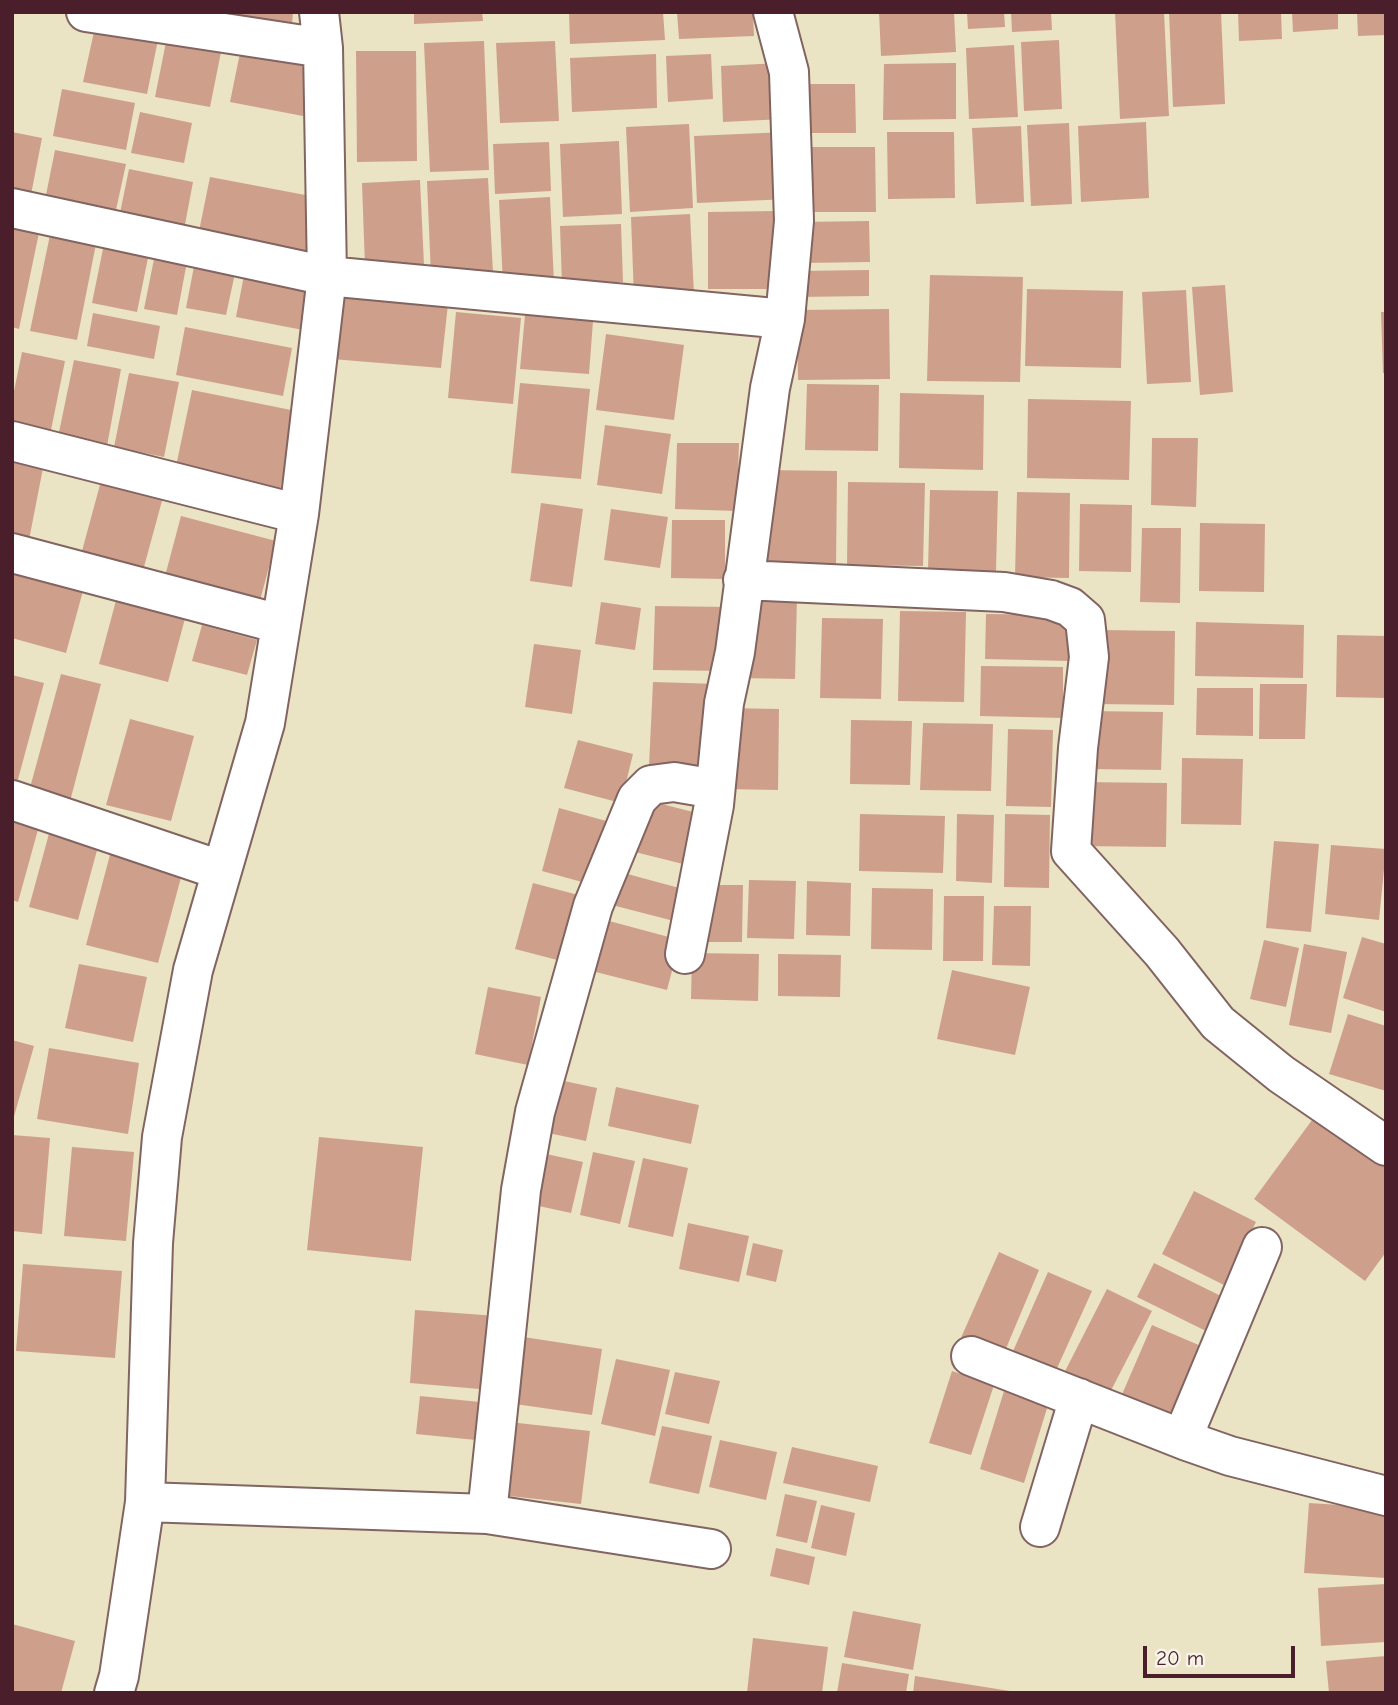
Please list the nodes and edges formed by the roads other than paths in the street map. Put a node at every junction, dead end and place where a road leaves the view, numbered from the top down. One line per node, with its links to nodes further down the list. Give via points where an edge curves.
1 (86, 12): 3 (street)
2 (773, 12): 6 (street, via 789,72 794,221)
3 (321, 30): 5 (street)
4 (12, 208): 5 (street)
5 (327, 276): 6 (street); 8 (street)
6 (785, 319): 10 (street, via 770,388)
7 (12, 441): 8 (street)
8 (299, 514): 11 (street)
9 (12, 553): 11 (street)
10 (743, 580): 12 (street); 16 (street, via 1004,592 1051,600 1085,620 1088,657 1071,852 1162,952 1218,1023 1281,1074)
11 (281, 624): 14 (street, via 265,723)
12 (715, 789): 15 (street); 23 (street, via 674,782 651,785 637,799 593,906 535,1112 521,1190)
13 (12, 800): 14 (street)
14 (220, 870): 22 (street, via 193,970 162,1137 153,1243)
15 (685, 954)
16 (1386, 1146)
17 (1262, 1247): 20 (street, via 1189,1422)
18 (971, 1356): 19 (street)
19 (1079, 1398): 20 (street); 24 (street)
20 (1186, 1441): 21 (street)
21 (1386, 1496)
22 (145, 1502): 23 (street); 26 (street)
23 (487, 1514): 25 (street)
24 (1040, 1527)
25 (711, 1549)
26 (114, 1693)

